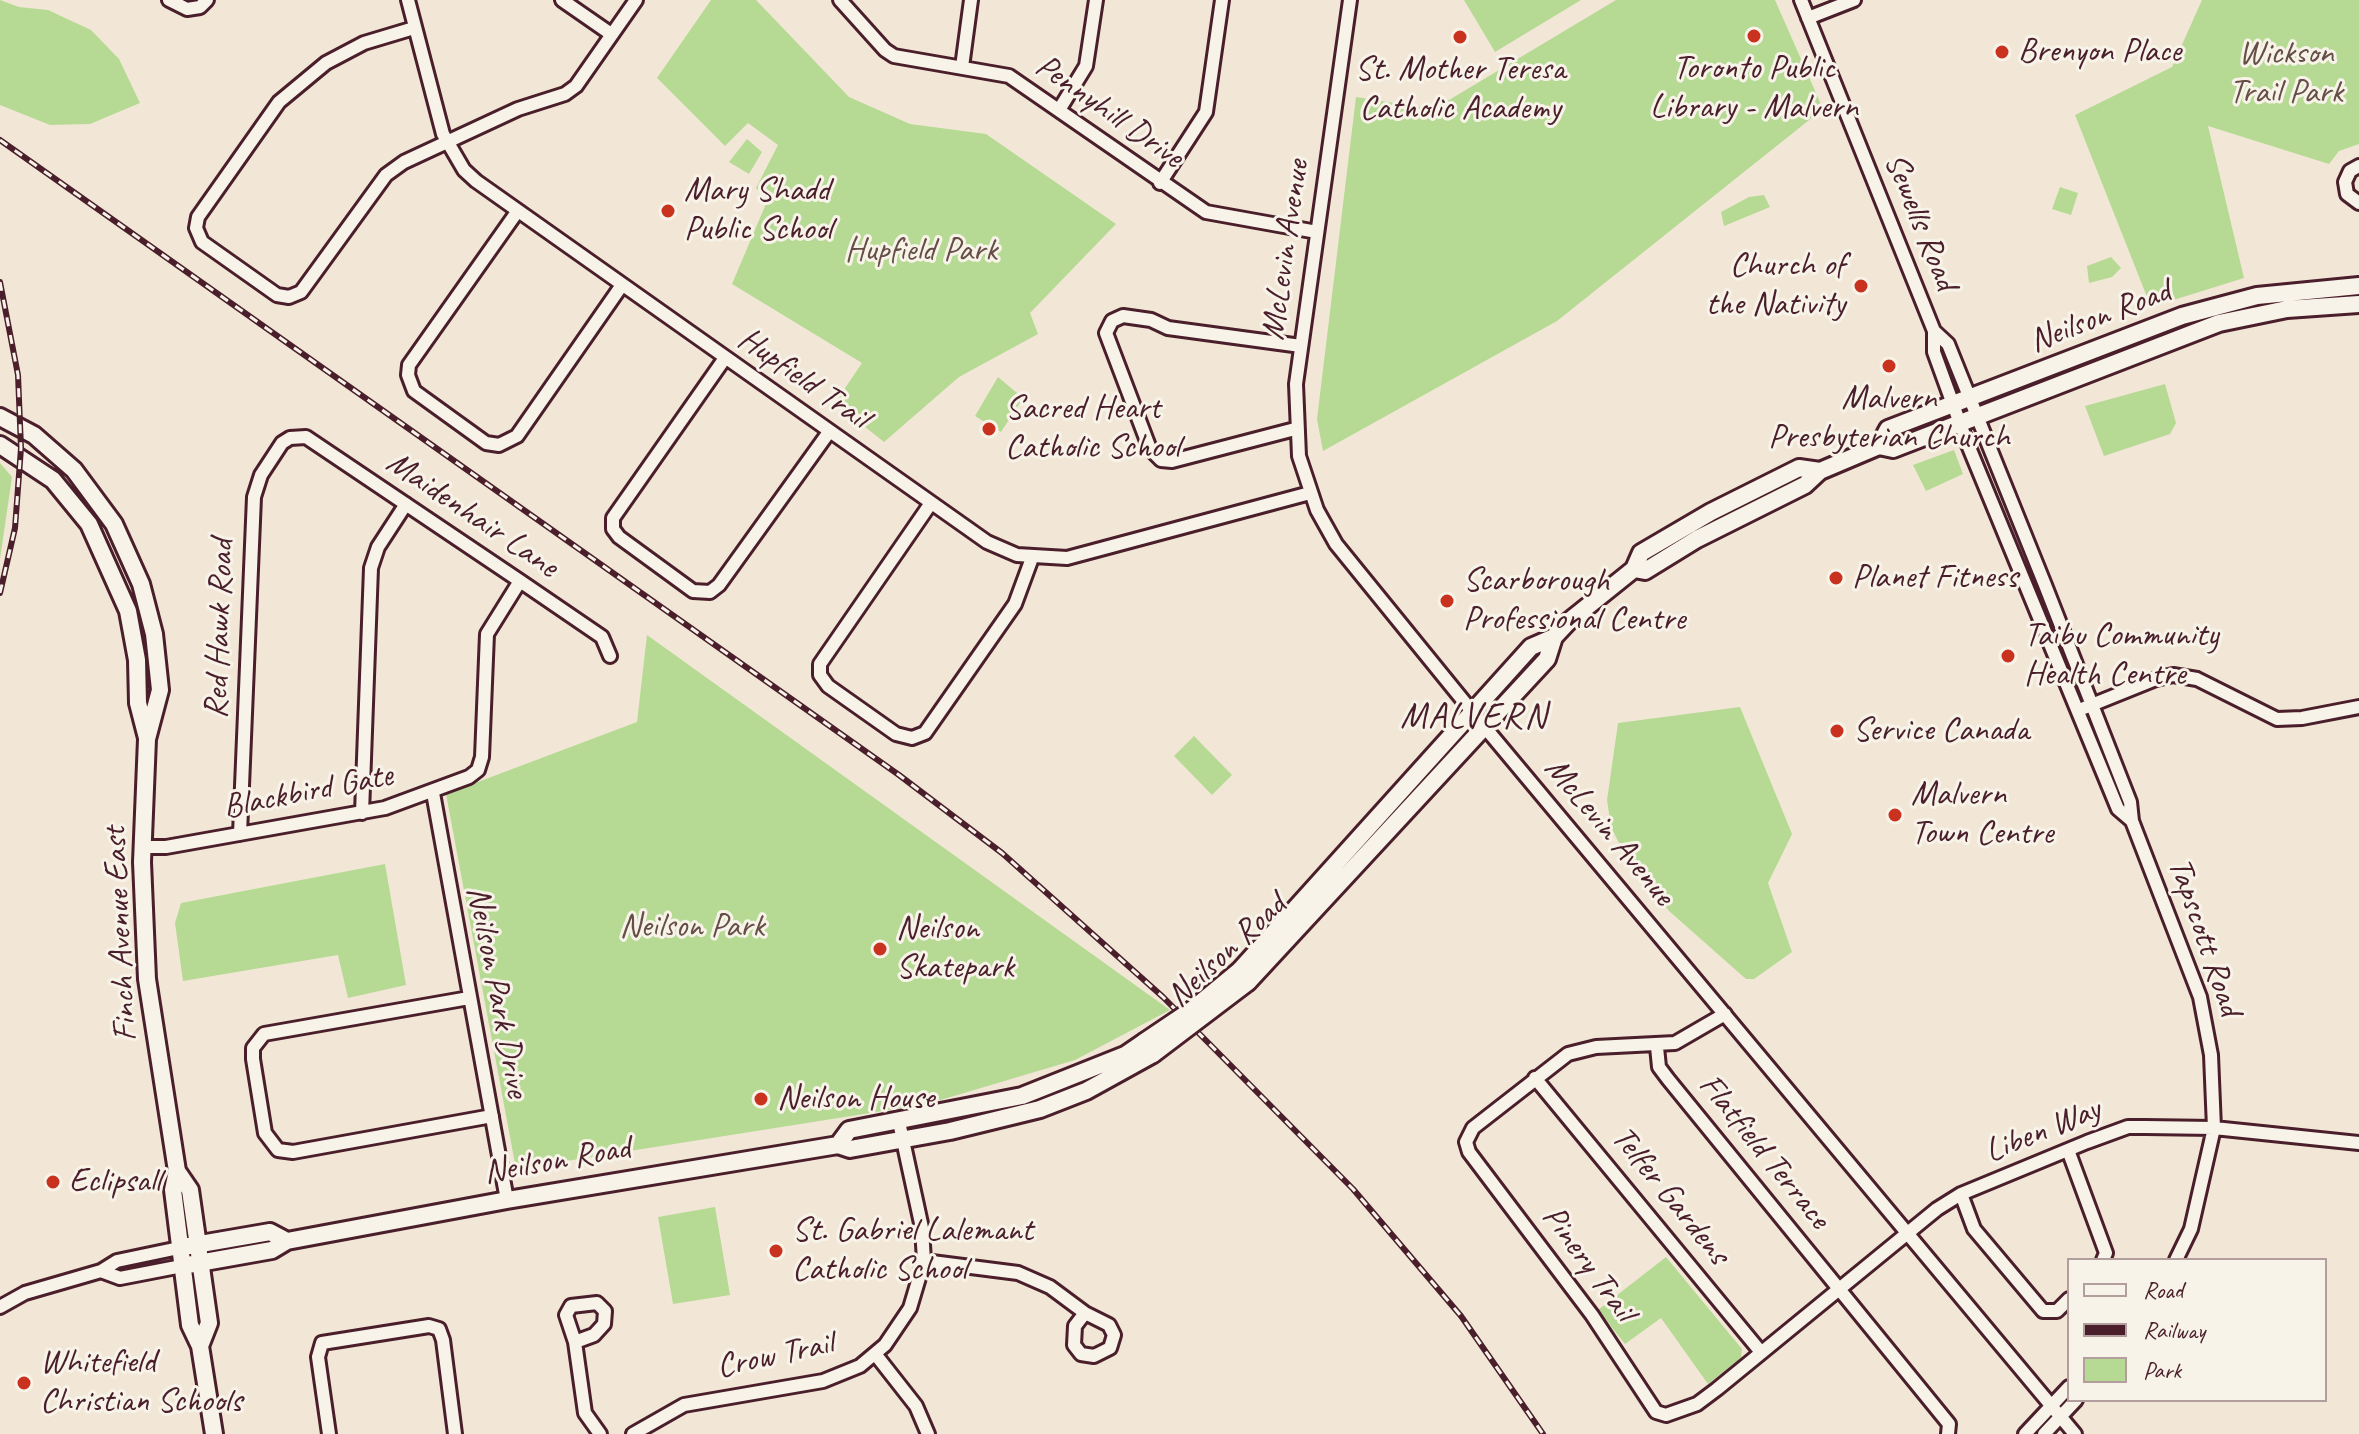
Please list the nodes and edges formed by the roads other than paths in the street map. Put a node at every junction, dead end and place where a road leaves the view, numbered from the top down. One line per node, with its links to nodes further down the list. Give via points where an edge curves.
1 (169, 0): 2 (street, via 187,9)
2 (207, 0)
3 (408, 0): 14 (street, Hupfield Trail)
4 (562, 0): 15 (street)
5 (636, 0): 15 (street)
6 (840, 0): 16 (street, Pennyhill Drive, via 894,56)
7 (971, 0): 16 (street)
8 (1096, 0): 17 (street, via 1086,66)
9 (1222, 0): 20 (street, via 1206,112)
10 (1350, 0): 23 (street, McLevin Avenue)
11 (1801, 0): 13 (street, Sewells Road)
12 (1854, 0): 13 (street)
13 (1808, 18): 31 (street, Sewells Road, via 1934,331 1948,344)
14 (414, 28): 18 (street, Hupfield Trail); 18 (street, via 364,43 301,80 279,102 198,217 196,228 202,242 277,295 294,296 386,175)
15 (611, 34): 18 (street, via 565,94 518,109)
16 (962, 67): 17 (street, Pennyhill Drive, via 1009,76)
17 (1059, 110): 20 (street, Pennyhill Drive)
18 (447, 144): 22 (street, Hupfield Trail, via 464,170)
19 (2359, 166): 21 (street, via 2345,182 2347,194)
20 (1160, 183): 23 (street, Pennyhill Drive, via 1206,212)
21 (2359, 203)
22 (517, 212): 24 (street, Hupfield Trail); 24 (street, via 409,365 414,391 486,443 499,445 517,436)
23 (1317, 232): 27 (street, McLevin Avenue)
24 (622, 285): 28 (street, Hupfield Trail)
25 (2359, 286): 29 (main road, Neilson Road, via 2285,291 2216,305)
26 (2359, 304): 30 (main road, Neilson Road, via 2287,309 2219,323)
27 (1301, 346): 34 (street, McLevin Avenue); 34 (street, via 1168,328 1123,316 1112,321 1106,333 1150,449 1161,460)
28 (725, 358): 35 (street, Hupfield Trail); 35 (street, via 613,518 619,537 693,591 704,593 719,585)
29 (2044, 371): 30 (main road); 31 (main road, Neilson Road)
30 (2050, 387): 33 (main road, Neilson Road)
31 (1962, 401): 33 (street, Tapscott Road); 38 (main road, Neilson Road, via 1888,429)
32 (0, 417): 48 (main road, Finch Avenue East, via 34,435 74,470 114,524 141,584 154,634 160,690)
33 (1968, 421): 38 (main road, Neilson Road, via 1893,449); 46 (street, Tapscott Road)
34 (1295, 429): 39 (street, McLevin Avenue)
35 (829, 432): 40 (street, Hupfield Trail)
36 (290, 438): 41 (street, Maidenhair Lane, via 306,437); 51 (street, Red Hawk Road, via 261,475 254,497)
37 (0, 445): 48 (main road, Finch Avenue East, via 53,480 89,524 128,611)
38 (1879, 446): 47 (main road, Neilson Road, via 1820,471 1805,485 1723,516 1645,571 1634,569 1554,637 1531,647)
39 (1310, 493): 42 (street, Hupfield Trail, via 1067,558); 47 (street, McLevin Avenue, via 1336,544)
40 (931, 503): 42 (street, Hupfield Trail, via 987,542); 42 (street, via 820,664 828,686 896,734 912,738 925,733 1015,604)
41 (406, 504): 43 (street, Maidenhair Lane); 50 (street, via 371,568)
42 (1032, 558)
43 (520, 581): 44 (street, Maidenhair Lane, via 602,637); 49 (street, Blackbird Gate, via 487,634 478,770)
44 (610, 656)
45 (2359, 707): 46 (street, via 2277,719 2197,679 2173,675)
46 (2085, 708): 60 (street, Tapscott Road, via 2130,802 2132,821 2200,997 2211,1055)
47 (1478, 718): 54 (street, McLevin Avenue); 56 (main road, Neilson Road, bridge, via 1243,977 1193,1009)
48 (147, 739): 52 (main road, Finch Avenue East)
49 (433, 793): 50 (street, Blackbird Gate); 53 (street, Neilson Park Drive)
50 (362, 813): 51 (street, Blackbird Gate)
51 (240, 834): 52 (street, Blackbird Gate)
52 (143, 847): 65 (main road, Finch Avenue East, via 147,979)
53 (469, 998): 58 (street, Neilson Park Drive); 58 (street, via 264,1034 253,1048 253,1059 265,1133 278,1150 293,1152)
54 (1725, 1014): 55 (street, Pinery Trail, via 1689,1038); 68 (street, McLevin Avenue)
55 (1657, 1047): 57 (street, Pinery Trail, via 1577,1051); 78 (street, Flatfield Terrace, via 1659,1067 1668,1079)
56 (1148, 1048): 59 (main road, Neilson Road, via 1022,1096); 61 (main road, Neilson Road, via 1086,1091 1040,1109)
57 (1535, 1078): 84 (street, Telfer Gardens); 84 (street, Pinery Trail, via 1473,1128 1466,1142 1469,1152 1592,1315 1656,1412 1672,1415 1697,1404)
58 (492, 1116): 67 (street, Neilson Park Drive)
59 (899, 1122): 61 (street, Crow Trail); 63 (main road, Neilson Road, via 848,1130)
60 (2214, 1128): 62 (street, Liben Way); 64 (street, Liben Way, via 2128,1127); 73 (street, Tapscott Road, via 2191,1229)
61 (903, 1140): 63 (main road, Neilson Road, via 850,1149); 74 (street, Crow Trail)
62 (2359, 1143)
63 (838, 1145): 67 (main road, Neilson Road)
64 (2068, 1150): 66 (street, Liben Way); 72 (street)
65 (177, 1171): 70 (main road, Finch Avenue East, via 190,1190); 71 (main road, Finch Avenue East, via 173,1190)
66 (1961, 1194): 68 (street, Liben Way); 79 (street, via 1974,1229 2043,1311 2057,1311)
67 (507, 1200): 69 (main road, Neilson Road)
68 (1908, 1234): 78 (street, Pinery Trail); 88 (street, McLevin Avenue)
69 (287, 1241): 70 (main road, Neilson Road, via 270,1232); 75 (main road, Neilson Road, via 272,1250)
70 (198, 1244): 71 (main road, Neilson Road); 75 (main road, Finch Avenue East)
71 (179, 1248): 76 (main road, Finch Avenue East); 77 (street, Neilson Road, via 117,1261)
72 (2104, 1258)
73 (2177, 1258)
74 (924, 1261): 81 (street, via 1018,1273 1058,1291); 85 (street, Crow Trail, via 910,1308)
75 (200, 1263): 76 (main road, Neilson Road); 83 (main road, Finch Avenue East, via 209,1323)
76 (182, 1266): 77 (street, Neilson Road, via 120,1278); 83 (main road, Finch Avenue East, via 190,1325)
77 (101, 1271): 80 (street, Neilson Road, via 36,1289)
78 (1839, 1288): 84 (street, Pinery Trail); 96 (street, Flatfield Terrace, via 1949,1424)
79 (2067, 1301)
80 (0, 1307)
81 (1085, 1313)
82 (575, 1342): 93 (street, via 585,1413)
83 (200, 1346): 90 (main road, Finch Avenue East)
84 (1760, 1351)
85 (876, 1355): 94 (street, Crow Trail, via 823,1381 684,1405); 95 (street, via 916,1406)
86 (2067, 1389): 88 (street)
87 (2074, 1402): 89 (street)
88 (2052, 1405): 89 (street, McLevin Avenue); 97 (street)
89 (2060, 1416): 98 (street); 99 (street, McLevin Avenue)
90 (214, 1434)
91 (329, 1434): 92 (street, via 318,1357 322,1343 429,1326 439,1329 443,1340)
92 (455, 1434)
93 (600, 1434)
94 (633, 1434)
95 (928, 1434)
96 (1948, 1434)
97 (2025, 1434)
98 (2044, 1434)
99 (2075, 1434)

